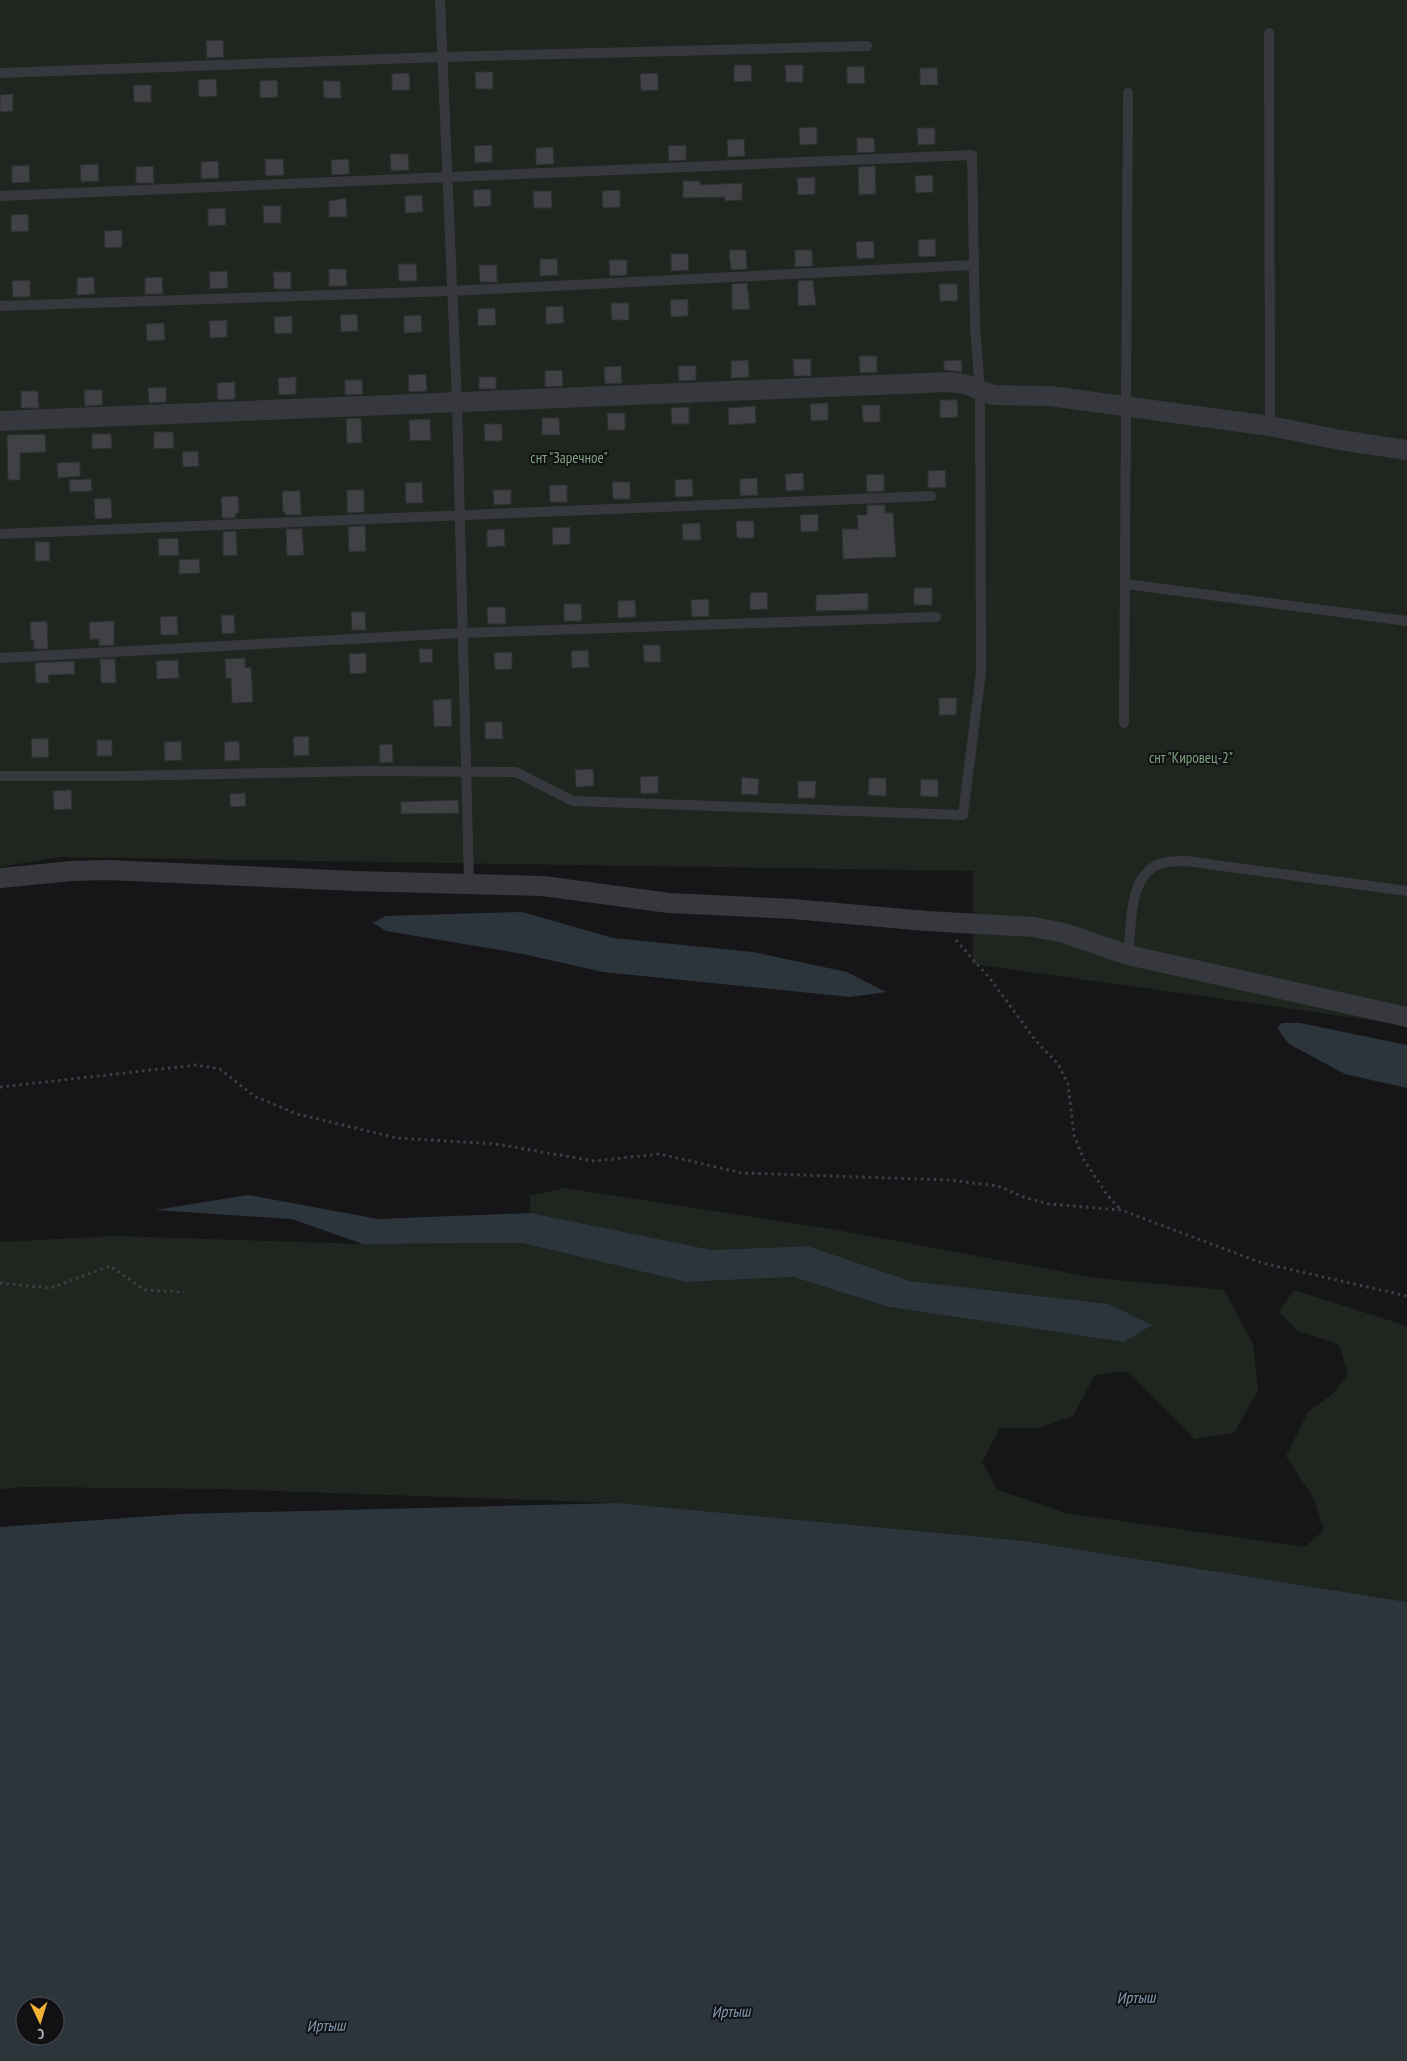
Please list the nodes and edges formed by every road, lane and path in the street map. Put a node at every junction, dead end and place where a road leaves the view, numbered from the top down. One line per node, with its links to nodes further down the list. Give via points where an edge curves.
1 (440, 0): 4 (lane)
2 (1269, 33): 16 (lane)
3 (867, 46): 4 (lane)
4 (442, 56): 5 (lane); 7 (lane)
5 (0, 73)
6 (1128, 93): 14 (lane)
7 (447, 177): 8 (lane); 9 (lane, via 972,155); 10 (lane)
8 (0, 196)
9 (973, 265): 10 (lane); 12 (lane)
10 (451, 291): 11 (lane); 13 (lane)
11 (0, 306)
12 (980, 391): 13 (street, via 950,382); 14 (street, via 993,395 1050,396); 27 (lane, via 981,672 963,815 572,801 516,772)
13 (457, 402): 15 (street); 19 (lane)
14 (1125, 408): 16 (street); 21 (lane)
15 (0, 421)
16 (1270, 426): 17 (street)
17 (1407, 450)
18 (931, 496): 19 (lane)
19 (460, 515): 20 (lane); 24 (lane)
20 (0, 534)
21 (1126, 584): 23 (lane); 26 (lane)
22 (936, 617): 24 (lane)
23 (1407, 621)
24 (462, 633): 25 (lane); 27 (lane)
25 (0, 658)
26 (1124, 723)
27 (466, 773): 28 (lane, via 368,771); 30 (lane)
28 (0, 776)
29 (0, 878): 30 (street, via 107,870)
30 (469, 884): 32 (street, via 543,886 669,903 793,909)
31 (1407, 891): 33 (lane, via 1186,861 1162,863 1145,873 1135,891)
32 (926, 921): 33 (street, via 1034,927 1064,933); 36 (path, via 956,940 1058,1064 1068,1084 1074,1135 1084,1160)
33 (1128, 955): 34 (street)
34 (1407, 1017)
35 (0, 1087): 36 (path, via 196,1065 220,1069 254,1096 297,1114 397,1138 496,1144 594,1161 660,1154 742,1173 949,1180 998,1186 1049,1204)
36 (1121, 1210): 39 (path, via 1262,1263)
37 (0, 1282): 38 (path, via 51,1288 110,1266 145,1290)
38 (184, 1292)
39 (1407, 1296)

